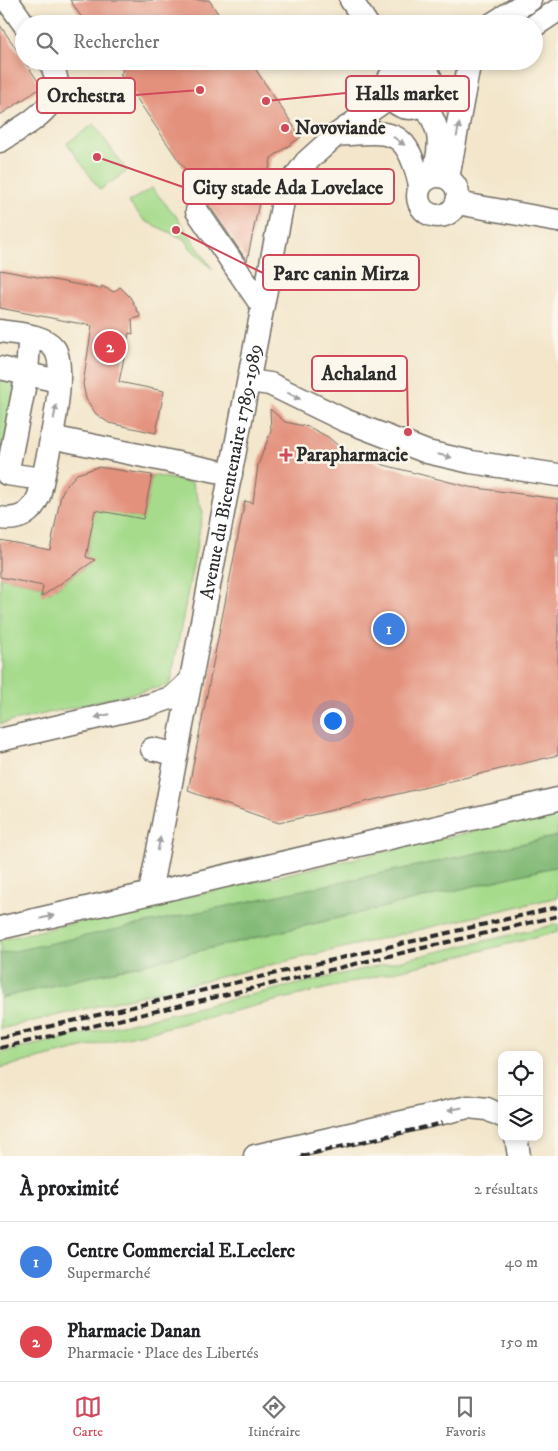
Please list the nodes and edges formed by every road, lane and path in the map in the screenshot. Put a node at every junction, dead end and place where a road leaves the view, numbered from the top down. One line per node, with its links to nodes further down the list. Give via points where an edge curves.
1 (8, 0): 5 (street)
2 (351, 0): 6 (street)
3 (530, 0): 7 (street)
4 (558, 10): 8 (street)
5 (18, 15)
6 (361, 15)
7 (506, 15)
8 (543, 20)
9 (54, 70): 17 (street, via 57,85 53,101 44,112)
10 (392, 70): 14 (street, via 387,85)
11 (431, 70): 15 (street)
12 (464, 70): 15 (street)
13 (471, 70): 18 (street, one-way to 13)
14 (390, 97): 15 (street, via 406,108 413,108); 16 (street, Avenue du Bicentenaire 1789-1989)
15 (428, 97): 18 (street, via 440,147)
16 (336, 135): 18 (street, one-way to 18, via 379,132 396,137 405,143); 22 (street, Avenue du Bicentenaire 1789-1989, via 306,162 285,191)
17 (0, 142)
18 (434, 180): 19 (street, via 458,191); 19 (street, via 417,201 427,213 442,216 450,213)
19 (457, 202): 21 (street)
20 (197, 211): 22 (street)
21 (558, 221)
22 (262, 306): 28 (street, Avenue du Bicentenaire 1789-1989)
23 (0, 331): 29 (street, one-way to 23, via 60,382 55,349 43,339)
24 (29, 344): 26 (street)
25 (0, 368): 26 (street)
26 (27, 373): 27 (street); 32 (street)
27 (54, 380)
28 (249, 381): 30 (street, Avenue du Bicentenaire 1789-1989); 31 (street, one-way to 31, via 270,384 344,420 426,452)
29 (51, 437): 30 (street); 34 (street, via 35,506 24,517)
30 (231, 474): 35 (street, Avenue du Bicentenaire 1789-1989)
31 (558, 475)
32 (4, 476): 33 (street)
33 (35, 478)
34 (0, 518)
35 (190, 681): 36 (street, via 173,697); 39 (street, Avenue du Bicentenaire 1789-1989)
36 (150, 705): 37 (street, one-way to 37); 39 (street, via 168,714 176,729)
37 (0, 740)
38 (152, 749): 39 (street)
39 (177, 750): 41 (street, Avenue du Bicentenaire 1789-1989, one-way to 39)
40 (558, 799): 41 (street)
41 (150, 892): 42 (street, one-way to 41)
42 (0, 928)
43 (498, 1114): 45 (street, one-way to 45, via 468,1107)
44 (517, 1141): 46 (street)
45 (256, 1156)
46 (519, 1156)

